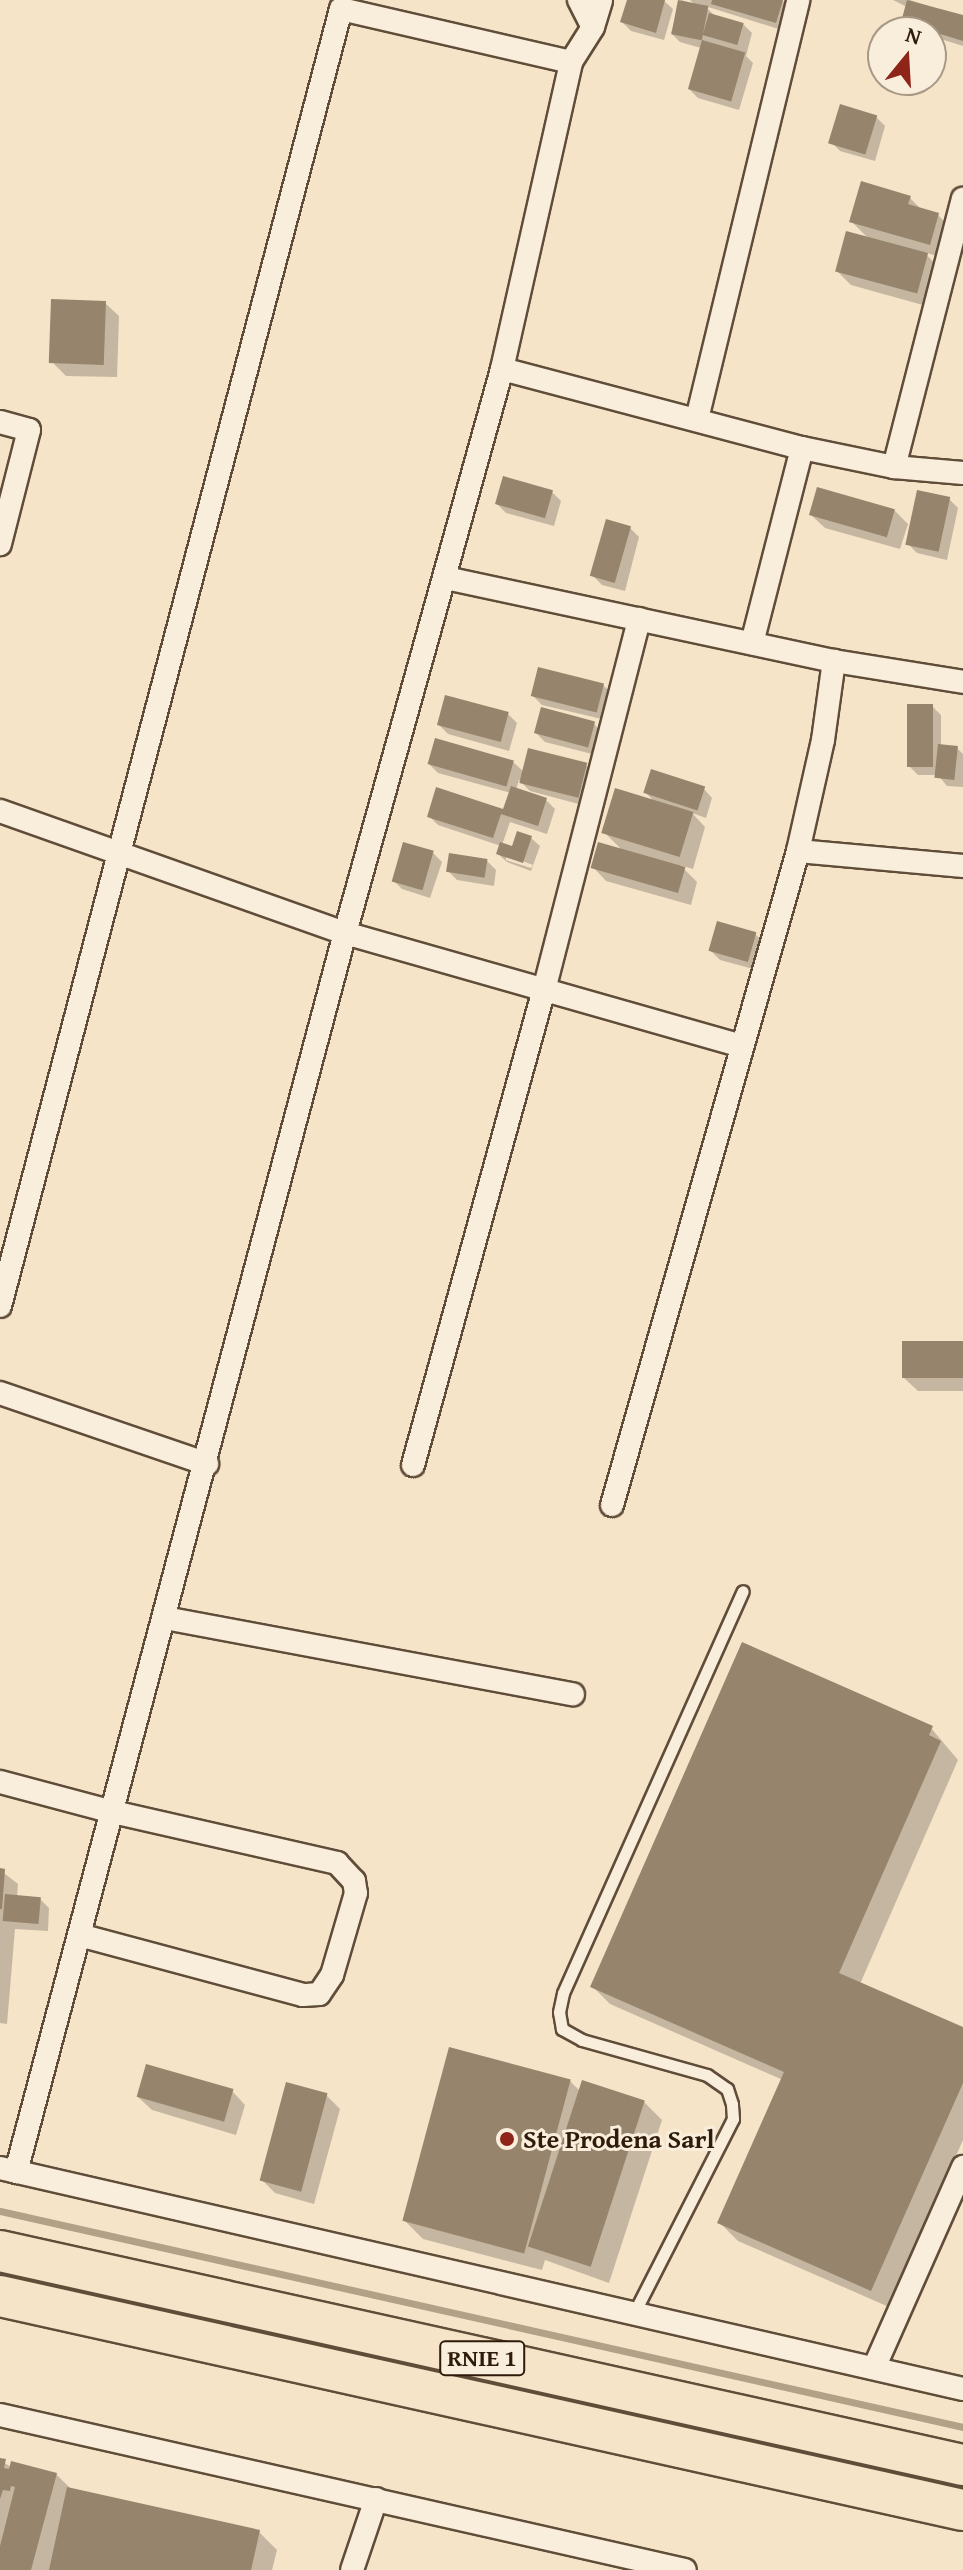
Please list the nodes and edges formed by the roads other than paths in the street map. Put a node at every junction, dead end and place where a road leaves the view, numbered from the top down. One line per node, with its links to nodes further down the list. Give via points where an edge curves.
1 (579, 0): 4 (street)
2 (601, 0): 4 (street)
3 (798, 0): 8 (street)
4 (593, 27): 5 (street)
5 (571, 62): 7 (street); 21 (street, via 341,9)
6 (963, 199): 11 (street)
7 (502, 369): 8 (street); 14 (street)
8 (697, 419): 10 (street)
9 (0, 422): 13 (street, via 29,430)
10 (802, 448): 11 (street); 16 (street)
11 (894, 467): 12 (street)
12 (963, 473)
13 (0, 544)
14 (446, 578): 15 (street); 23 (street)
15 (639, 619): 16 (street); 24 (street)
16 (752, 643): 17 (street)
17 (834, 661): 18 (street); 20 (street)
18 (963, 682)
19 (0, 811): 21 (street)
20 (798, 851): 22 (street); 25 (street)
21 (119, 854): 23 (street); 26 (street)
22 (963, 866)
23 (345, 933): 24 (street); 28 (street)
24 (544, 990): 25 (street); 29 (street)
25 (741, 1046): 30 (street)
26 (0, 1306)
27 (0, 1393): 28 (street)
28 (207, 1464): 32 (street)
29 (413, 1465)
30 (612, 1505)
31 (743, 1591): 41 (lane, via 559,2012 562,2029 582,2040 707,2075 727,2089 732,2104 733,2119)
32 (165, 1618): 33 (street); 35 (street)
33 (573, 1694)
34 (0, 1782): 35 (street)
35 (113, 1812): 36 (street); 36 (street, via 337,1863 354,1881 356,1893 332,1975 319,1994 303,1995)
36 (79, 1935): 38 (street)
37 (963, 2167): 42 (street)
38 (8, 2170): 41 (street)
39 (0, 2251): 45 (highway, RNIE 1)
40 (0, 2296): 47 (highway, RNIE 1)
41 (634, 2313): 42 (street)
42 (874, 2368): 43 (street)
43 (963, 2389)
44 (0, 2415): 46 (street)
45 (963, 2465)
46 (376, 2499): 48 (street); 49 (street)
47 (963, 2510)
48 (352, 2570)
49 (685, 2570)

